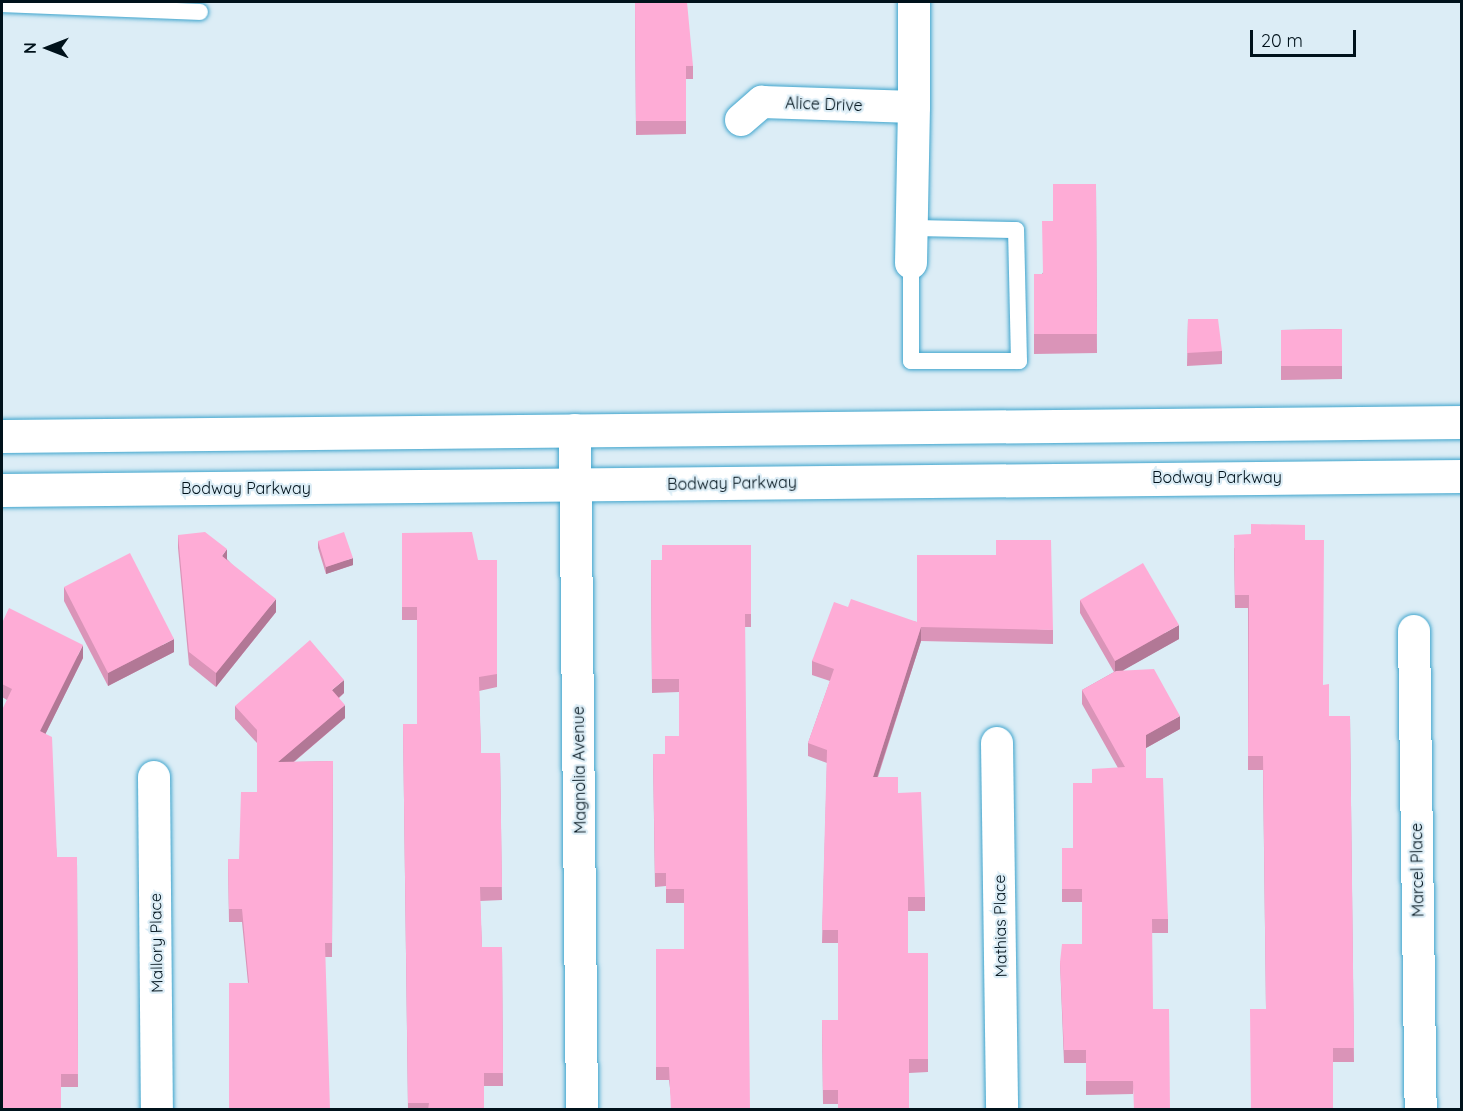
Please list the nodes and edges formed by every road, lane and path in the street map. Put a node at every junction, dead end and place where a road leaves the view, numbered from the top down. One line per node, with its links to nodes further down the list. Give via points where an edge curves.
1 (914, 2): 4 (street)
2 (2, 4): 3 (lane)
3 (200, 12)
4 (914, 107): 5 (street, Alice Drive, via 762,102); 6 (street)
5 (741, 120)
6 (911, 228): 7 (street); 7 (lane, via 1016,230 1018,361 911,361)
7 (911, 263)
8 (1461, 422): 9 (street)
9 (575, 430): 10 (street); 12 (street, Magnolia Avenue)
10 (2, 436)
11 (1461, 476): 12 (street, Bodway Parkway, via 1025,477)
12 (576, 486): 13 (street, Bodway Parkway); 18 (street, Magnolia Avenue)
13 (2, 490)
14 (1414, 631): 20 (street, Marcel Place)
15 (997, 743): 19 (street, Mathias Place)
16 (154, 777): 17 (street, Mallory Place)
17 (157, 1110)
18 (582, 1110)
19 (1002, 1110)
20 (1420, 1110)

